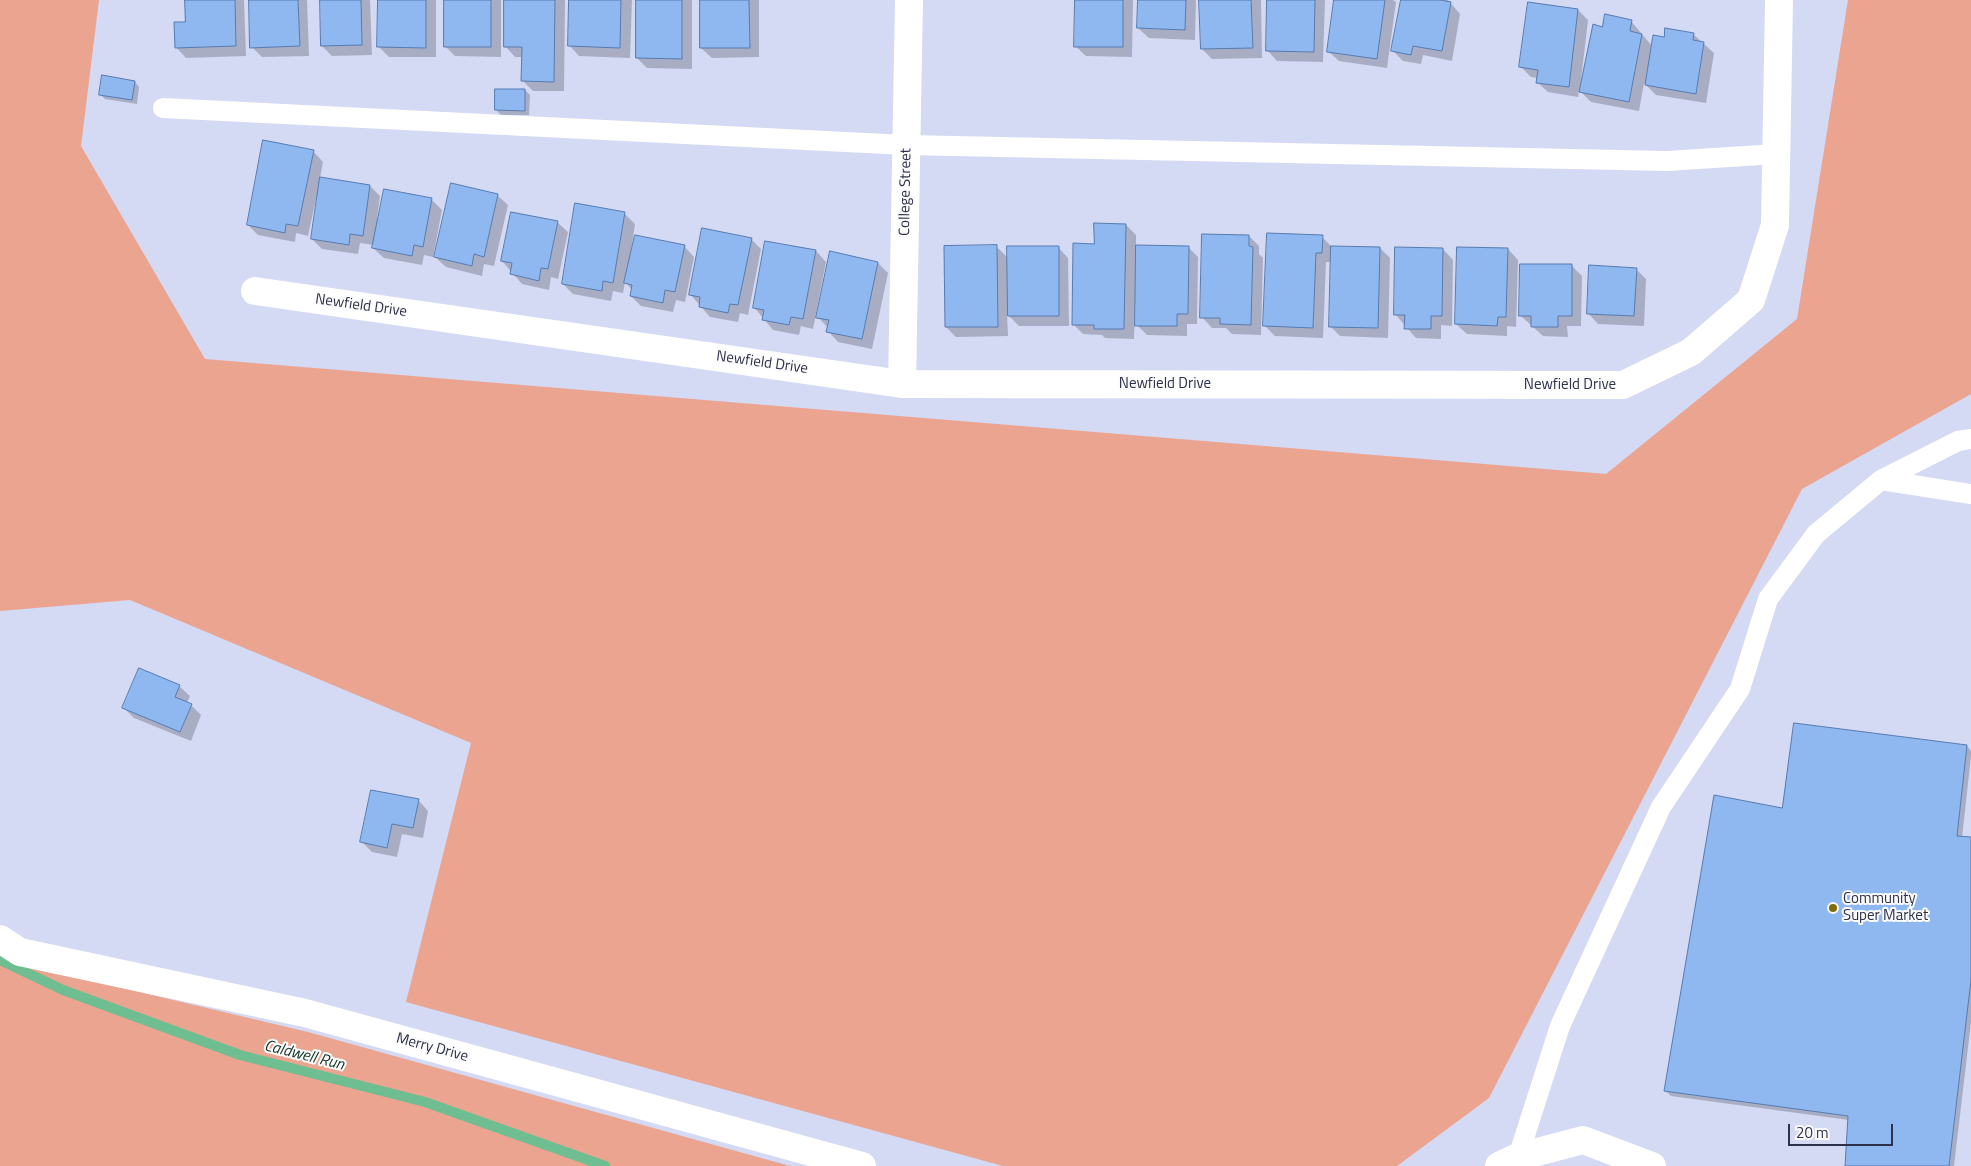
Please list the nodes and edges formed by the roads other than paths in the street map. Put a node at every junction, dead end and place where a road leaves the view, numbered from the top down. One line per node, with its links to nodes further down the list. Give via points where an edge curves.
1 (909, 0): 4 (street, College Street)
2 (1772, 1): 5 (street, Newfield Drive)
3 (163, 108): 4 (lane)
4 (906, 145): 5 (lane, via 1667,162); 7 (street, College Street)
5 (1776, 154): 7 (street, Newfield Drive, via 1776,225 1751,300 1691,352 1623,385)
6 (255, 291): 7 (street, Newfield Drive)
7 (902, 384)
8 (1971, 439): 9 (lane, via 1958,441)
9 (1882, 480): 10 (lane); 12 (lane, via 1816,534 1768,599 1740,689 1660,807 1560,1026)
10 (1971, 494)
11 (0, 939): 13 (street, Merry Drive, via 20,952 305,1013)
12 (1508, 1161): 14 (street, via 1583,1140)
13 (862, 1166)
14 (1652, 1166)

